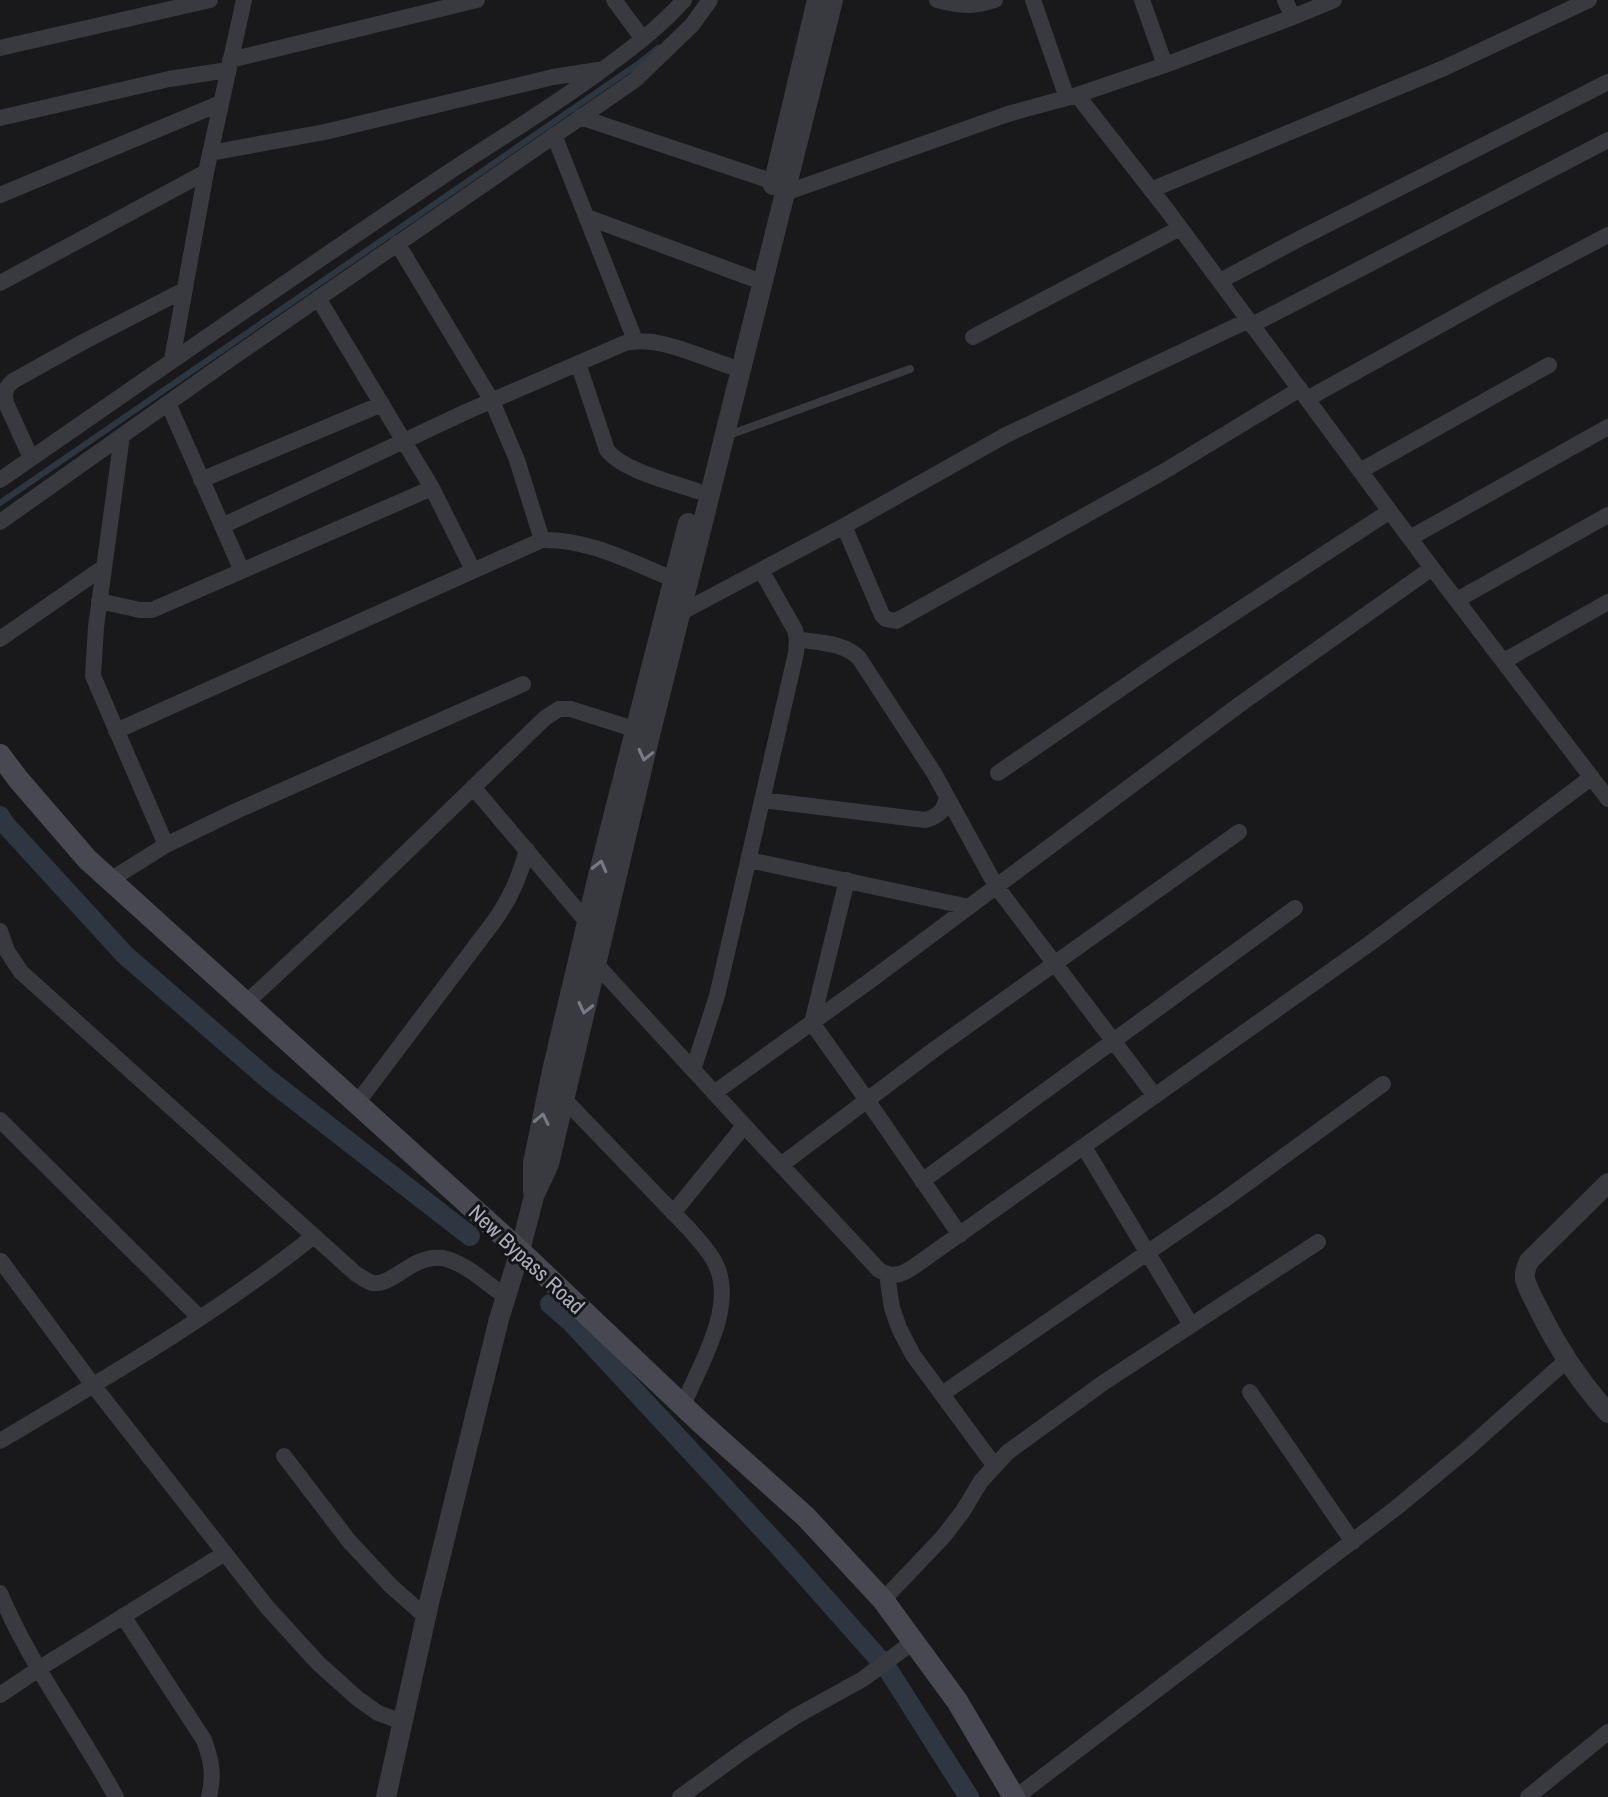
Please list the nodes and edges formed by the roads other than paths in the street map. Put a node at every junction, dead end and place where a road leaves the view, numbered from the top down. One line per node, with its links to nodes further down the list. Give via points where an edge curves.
1 (210, 0): 18 (street)
2 (244, 0): 19 (street)
3 (477, 0): 19 (street)
4 (614, 0): 17 (street)
5 (684, 0): 17 (street)
6 (710, 0): 25 (street, via 644,72)
7 (817, 0): 31 (street)
8 (833, 0): 31 (street)
9 (937, 0): 10 (street, via 962,7)
10 (995, 0)
11 (1033, 0): 23 (street)
12 (1142, 0): 20 (street)
13 (1285, 0): 16 (street)
14 (1334, 0): 16 (street)
15 (1589, 0): 32 (street, via 1444,68)
16 (1293, 17): 20 (street)
17 (643, 39): 21 (street)
18 (0, 48)
19 (229, 65): 24 (street); 26 (street)
20 (1165, 65): 23 (street)
21 (603, 70): 29 (street); 46 (street)
22 (1608, 82): 39 (street)
23 (1072, 96): 31 (street); 32 (street)
24 (221, 103): 29 (street); 33 (street)
25 (580, 117): 27 (street); 31 (street)
26 (0, 118)
27 (554, 135): 34 (street); 37 (street)
28 (1608, 140): 43 (street)
29 (210, 153): 30 (street)
30 (206, 172): 40 (street); 41 (street)
31 (779, 188): 38 (street); 57 (street)
32 (1151, 190): 35 (street)
33 (0, 195)
34 (587, 217): 38 (street); 45 (street)
35 (1180, 228): 39 (street); 44 (street)
36 (1608, 235): 51 (street)
37 (397, 243): 42 (street); 52 (street)
38 (751, 278): 49 (street)
39 (1220, 281): 43 (street)
40 (0, 283)
41 (184, 290): 46 (street); 59 (street, via 8,386 6,403)
42 (318, 298): 53 (street); 54 (street)
43 (1250, 323): 51 (street); 69 (street, via 1006,435)
44 (973, 337)
45 (635, 340): 47 (street); 49 (street)
46 (172, 360): 59 (street)
47 (578, 363): 52 (street); 64 (street, via 612,457)
48 (1549, 365): 60 (street)
49 (729, 366): 64 (street)
50 (910, 369): 57 (lane)
51 (1303, 394): 60 (street); 69 (street, via 896,621 882,615)
52 (492, 401): 58 (street); 71 (street)
53 (168, 403): 56 (street); 62 (street)
54 (382, 404): 58 (street); 62 (street)
55 (1608, 427): 70 (street)
56 (122, 436): 67 (street); 72 (street)
57 (724, 436): 81 (street)
58 (405, 442): 63 (street); 68 (street)
59 (31, 458): 61 (street)
60 (1360, 471): 65 (street)
61 (0, 480)
62 (201, 480): 68 (street)
63 (432, 488): 74 (street); 76 (street)
64 (697, 491): 77 (street)
65 (1390, 511): 70 (street); 89 (street)
66 (1608, 515): 78 (street)
67 (0, 522)
68 (222, 526): 76 (street)
69 (844, 526): 75 (street)
70 (1410, 538): 73 (street)
71 (542, 540): 74 (street); 77 (street, via 573,541)
72 (104, 567): 79 (street); 82 (street)
73 (1432, 568): 78 (street); 101 (street)
74 (473, 570): 87 (street)
75 (761, 570): 81 (street); 83 (street)
76 (242, 571): 79 (street, via 152,610)
77 (673, 579): 86 (street)
78 (1457, 600): 84 (street)
79 (99, 601): 87 (street, via 93,676)
80 (1608, 602): 84 (street)
81 (680, 613): 107 (street, one-way to 107)
82 (0, 639)
83 (797, 639): 92 (street, via 840,646 859,658); 94 (street)
84 (1504, 661): 90 (street)
85 (523, 684): 96 (street)
86 (634, 729): 91 (street, via 559,709); 104 (street, one-way to 86)
87 (116, 731): 96 (street)
88 (0, 755): 99 (main road, New Bypass Road)
89 (998, 773)
90 (1592, 777): 93 (street); 115 (street)
91 (473, 787): 97 (street); 109 (street)
92 (947, 798): 94 (street, via 938,816 925,820); 101 (street)
93 (1608, 799)
94 (762, 800): 98 (street)
95 (1239, 832): 108 (street)
96 (166, 845): 99 (street)
97 (527, 850): 104 (street); 118 (street, via 519,879 495,920)
98 (749, 860): 100 (street); 112 (street, via 717,996)
99 (110, 880): 109 (main road, New Bypass Road)
100 (847, 880): 102 (street); 110 (street)
101 (996, 886): 102 (street); 108 (street)
102 (969, 907): 110 (street)
103 (1295, 908): 111 (street)
104 (587, 922): 125 (street, one-way to 104, via 533,1163)
105 (0, 931): 106 (street)
106 (4, 954): 128 (street)
107 (595, 963): 112 (street); 116 (street, one-way to 116)
108 (1054, 963): 111 (street); 117 (street)
109 (246, 1003): 118 (main road, New Bypass Road)
110 (812, 1023): 114 (street); 117 (street)
111 (1113, 1041): 115 (street); 123 (street)
112 (693, 1070): 114 (street)
113 (1383, 1084): 131 (street)
114 (714, 1093): 120 (street)
115 (1155, 1096): 121 (street)
116 (564, 1099): 125 (street, via 549,1164); 126 (street)
117 (867, 1100): 122 (street); 123 (street)
118 (357, 1103): 130 (main road, New Bypass Road)
119 (0, 1120): 135 (street)
120 (744, 1126): 122 (street); 126 (street)
121 (1084, 1147): 127 (street); 131 (street)
122 (781, 1165): 133 (street)
123 (922, 1181): 127 (street)
124 (1608, 1183): 137 (street, via 1525,1270 1532,1295)
125 (534, 1196): 130 (street)
126 (673, 1213): 141 (street, via 707,1251 723,1290 712,1337)
127 (960, 1235): 133 (street, via 907,1272)
128 (314, 1236): 134 (street, via 368,1281 384,1281 415,1262 439,1258 461,1265); 135 (street)
129 (1318, 1242): 136 (street)
130 (520, 1251): 134 (street); 141 (main road, New Bypass Road)
131 (1148, 1252): 136 (street); 140 (street)
132 (1, 1261): 138 (street)
133 (887, 1275): 140 (street, via 899,1328)
134 (506, 1297): 151 (street)
135 (200, 1318): 138 (street)
136 (1191, 1325): 145 (street)
137 (1567, 1360): 142 (street); 146 (street)
138 (93, 1385): 143 (street); 147 (street)
139 (1250, 1392): 146 (street)
140 (942, 1394): 145 (street)
141 (683, 1405): 149 (main road, New Bypass Road, via 806,1517)
142 (1608, 1413)
143 (0, 1441)
144 (284, 1456): 151 (street, via 349,1541)
145 (994, 1465): 149 (street, via 943,1537)
146 (1353, 1542): 161 (street)
147 (225, 1553): 150 (street); 155 (street, via 318,1663 378,1713)
148 (0, 1593): 153 (street)
149 (883, 1600): 152 (main road, New Bypass Road)
150 (123, 1616): 153 (street); 158 (street, via 204,1740 212,1762)
151 (426, 1617): 155 (street)
152 (905, 1648): 160 (street, via 760,1739); 161 (main road, New Bypass Road, via 957,1701)
153 (40, 1668): 154 (street); 157 (street)
154 (0, 1695)
155 (403, 1722): 159 (street)
156 (1608, 1732): 162 (street)
157 (116, 1797)
158 (209, 1797)
159 (386, 1797)
160 (680, 1797)
161 (1015, 1797)
162 (1528, 1797)

